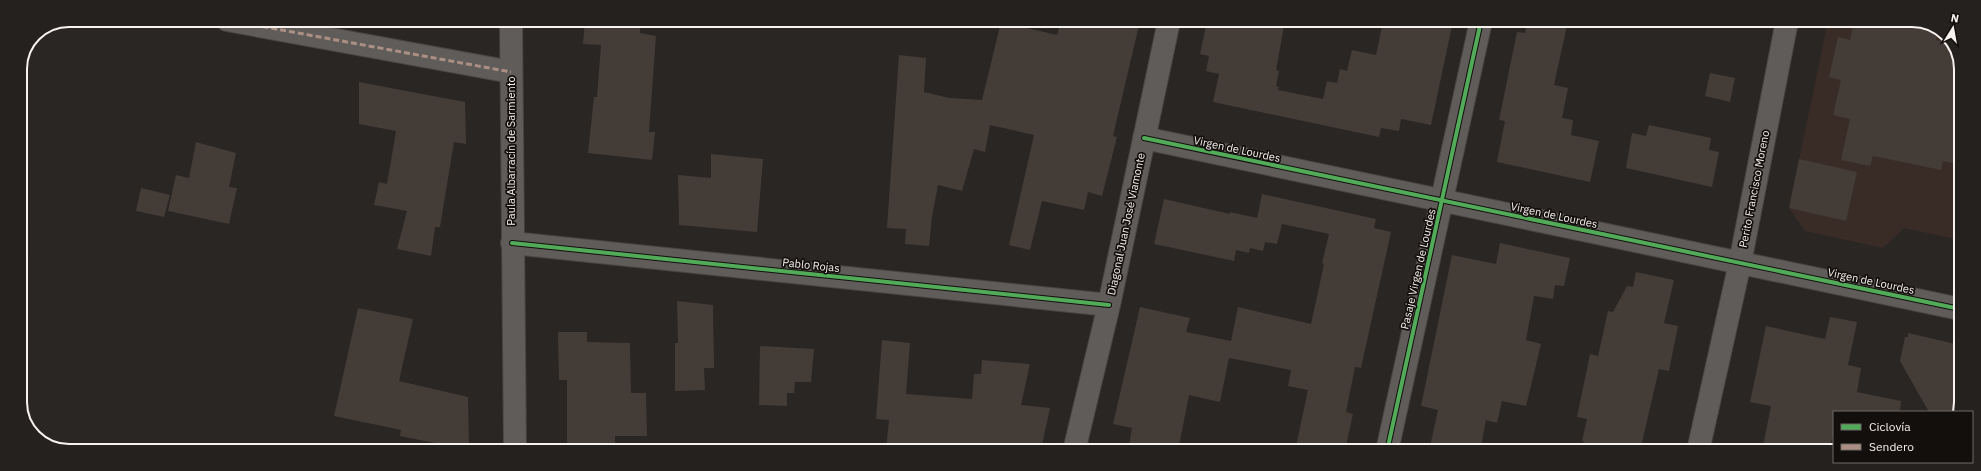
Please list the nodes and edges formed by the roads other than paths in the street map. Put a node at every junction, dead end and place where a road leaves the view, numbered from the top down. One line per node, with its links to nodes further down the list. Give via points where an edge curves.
1 (265, 27): 6 (street)
2 (511, 27): 6 (street, Paula Albarracín de Sarmiento)
3 (1167, 27): 7 (street, Diagonal Juan José Viamonte)
4 (1480, 27): 8 (street, Pasaje Virgen de Lourdes)
5 (1786, 27): 10 (street, Perito Francisco Moreno)
6 (511, 72): 9 (street, Paula Albarracín de Sarmiento)
7 (1144, 138): 8 (street, Virgen de Lourdes); 11 (street, Diagonal Juan José Viamonte)
8 (1443, 201): 10 (street, Virgen de Lourdes); 15 (street, Pasaje Virgen de Lourdes)
9 (512, 243): 11 (street, Pablo Rojas); 13 (street, Paula Albarracín de Sarmiento)
10 (1740, 263): 12 (street, Virgen de Lourdes); 16 (street, Perito Francisco Moreno)
11 (1109, 305): 14 (street, Diagonal Juan José Viamonte)
12 (1954, 308)
13 (515, 444)
14 (1076, 444)
15 (1389, 444)
16 (1700, 444)

